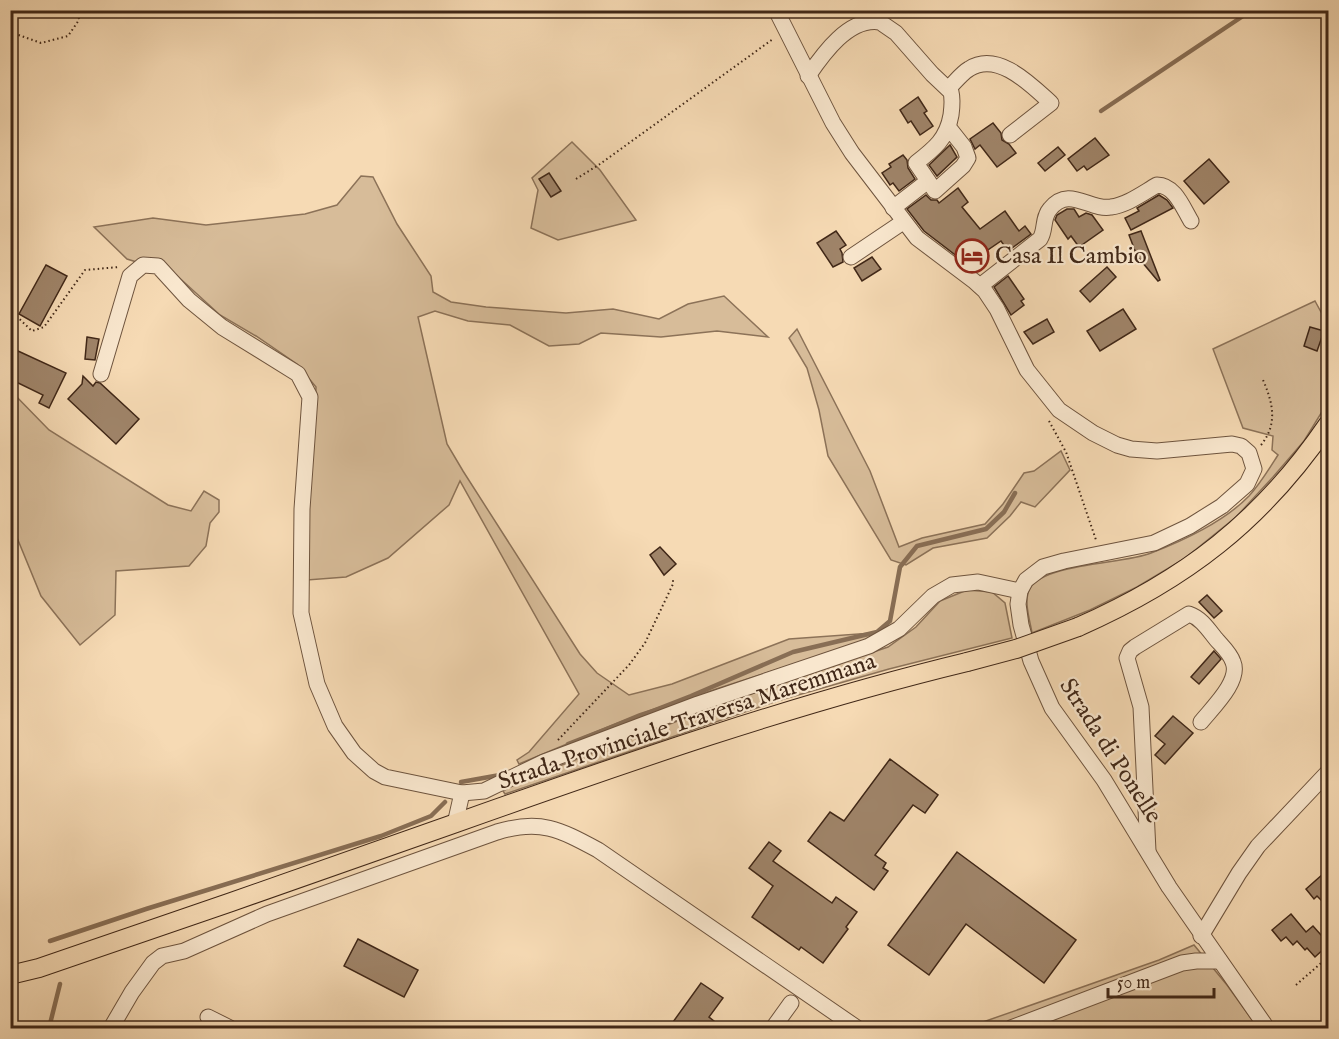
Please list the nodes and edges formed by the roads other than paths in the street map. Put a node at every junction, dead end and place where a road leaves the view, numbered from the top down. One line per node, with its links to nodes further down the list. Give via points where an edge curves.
1 (776, 10): 2 (street)
2 (808, 76): 3 (street, via 837,40 859,25 876,21 890,28); 7 (street, via 843,140)
3 (949, 88): 4 (street); 5 (street, via 976,65 996,66 1018,75 1051,103)
4 (949, 128): 6 (street, via 940,144 916,163); 6 (street, via 967,151 968,161 935,191)
5 (1010, 135)
6 (928, 181): 7 (street)
7 (893, 208): 9 (street)
8 (1191, 221): 11 (street, via 1170,189 1160,185 1113,207 1064,200 1049,210 1040,239)
9 (903, 222): 10 (street); 11 (street, via 921,242)
10 (851, 257)
11 (980, 286): 14 (street, via 997,309 1031,376 1059,410 1075,422 1131,449 1241,446 1251,456 1254,470 1234,497 1190,526 1160,541 1042,567)
12 (101, 374): 18 (street, via 130,276 143,265 158,266 189,300 222,327 298,374 310,397 302,509 301,613 317,684 328,713 349,747 380,774)
13 (1329, 424): 19 (main road, Strada Provinciale Traversa Maremmana, bridge, via 1270,497 1228,537 1190,567 1125,606 1016,649 774,714)
14 (1020, 591): 17 (street, via 978,582 952,585 933,596 899,629 869,646 698,704 544,762); 21 (street, Strada di Ponelle, via 1021,625 1049,703 1104,780)
15 (1201, 722): 21 (street, via 1232,682 1236,670 1230,655 1205,625 1189,614 1135,647 1127,658 1141,707)
16 (1329, 772): 22 (street, via 1258,846)
17 (490, 788): 18 (street); 19 (street)
18 (462, 793): 20 (street)
19 (498, 808): 20 (main road, Strada Provinciale Traversa Maremmana)
20 (455, 824): 24 (main road, Strada Provinciale Traversa Maremmana)
21 (1148, 854): 22 (street, Strada di Ponelle)
22 (1201, 936): 23 (street, Strada di Ponelle)
23 (1220, 961): 33 (street, via 1182,963); 34 (street, Strada di Ponelle)
24 (39, 968): 25 (main road, Strada Provinciale Traversa Maremmana); 26 (main road, Strada Provinciale Traversa Maremmana)
25 (10, 975)
26 (10, 983)
27 (791, 1003): 31 (street)
28 (208, 1017): 30 (street)
29 (111, 1029): 32 (street, via 132,992 162,956 184,951 267,914 497,832 529,825 554,829 598,849)
30 (230, 1029)
31 (772, 1029)
32 (857, 1029)
33 (1011, 1029)
34 (1267, 1029)

